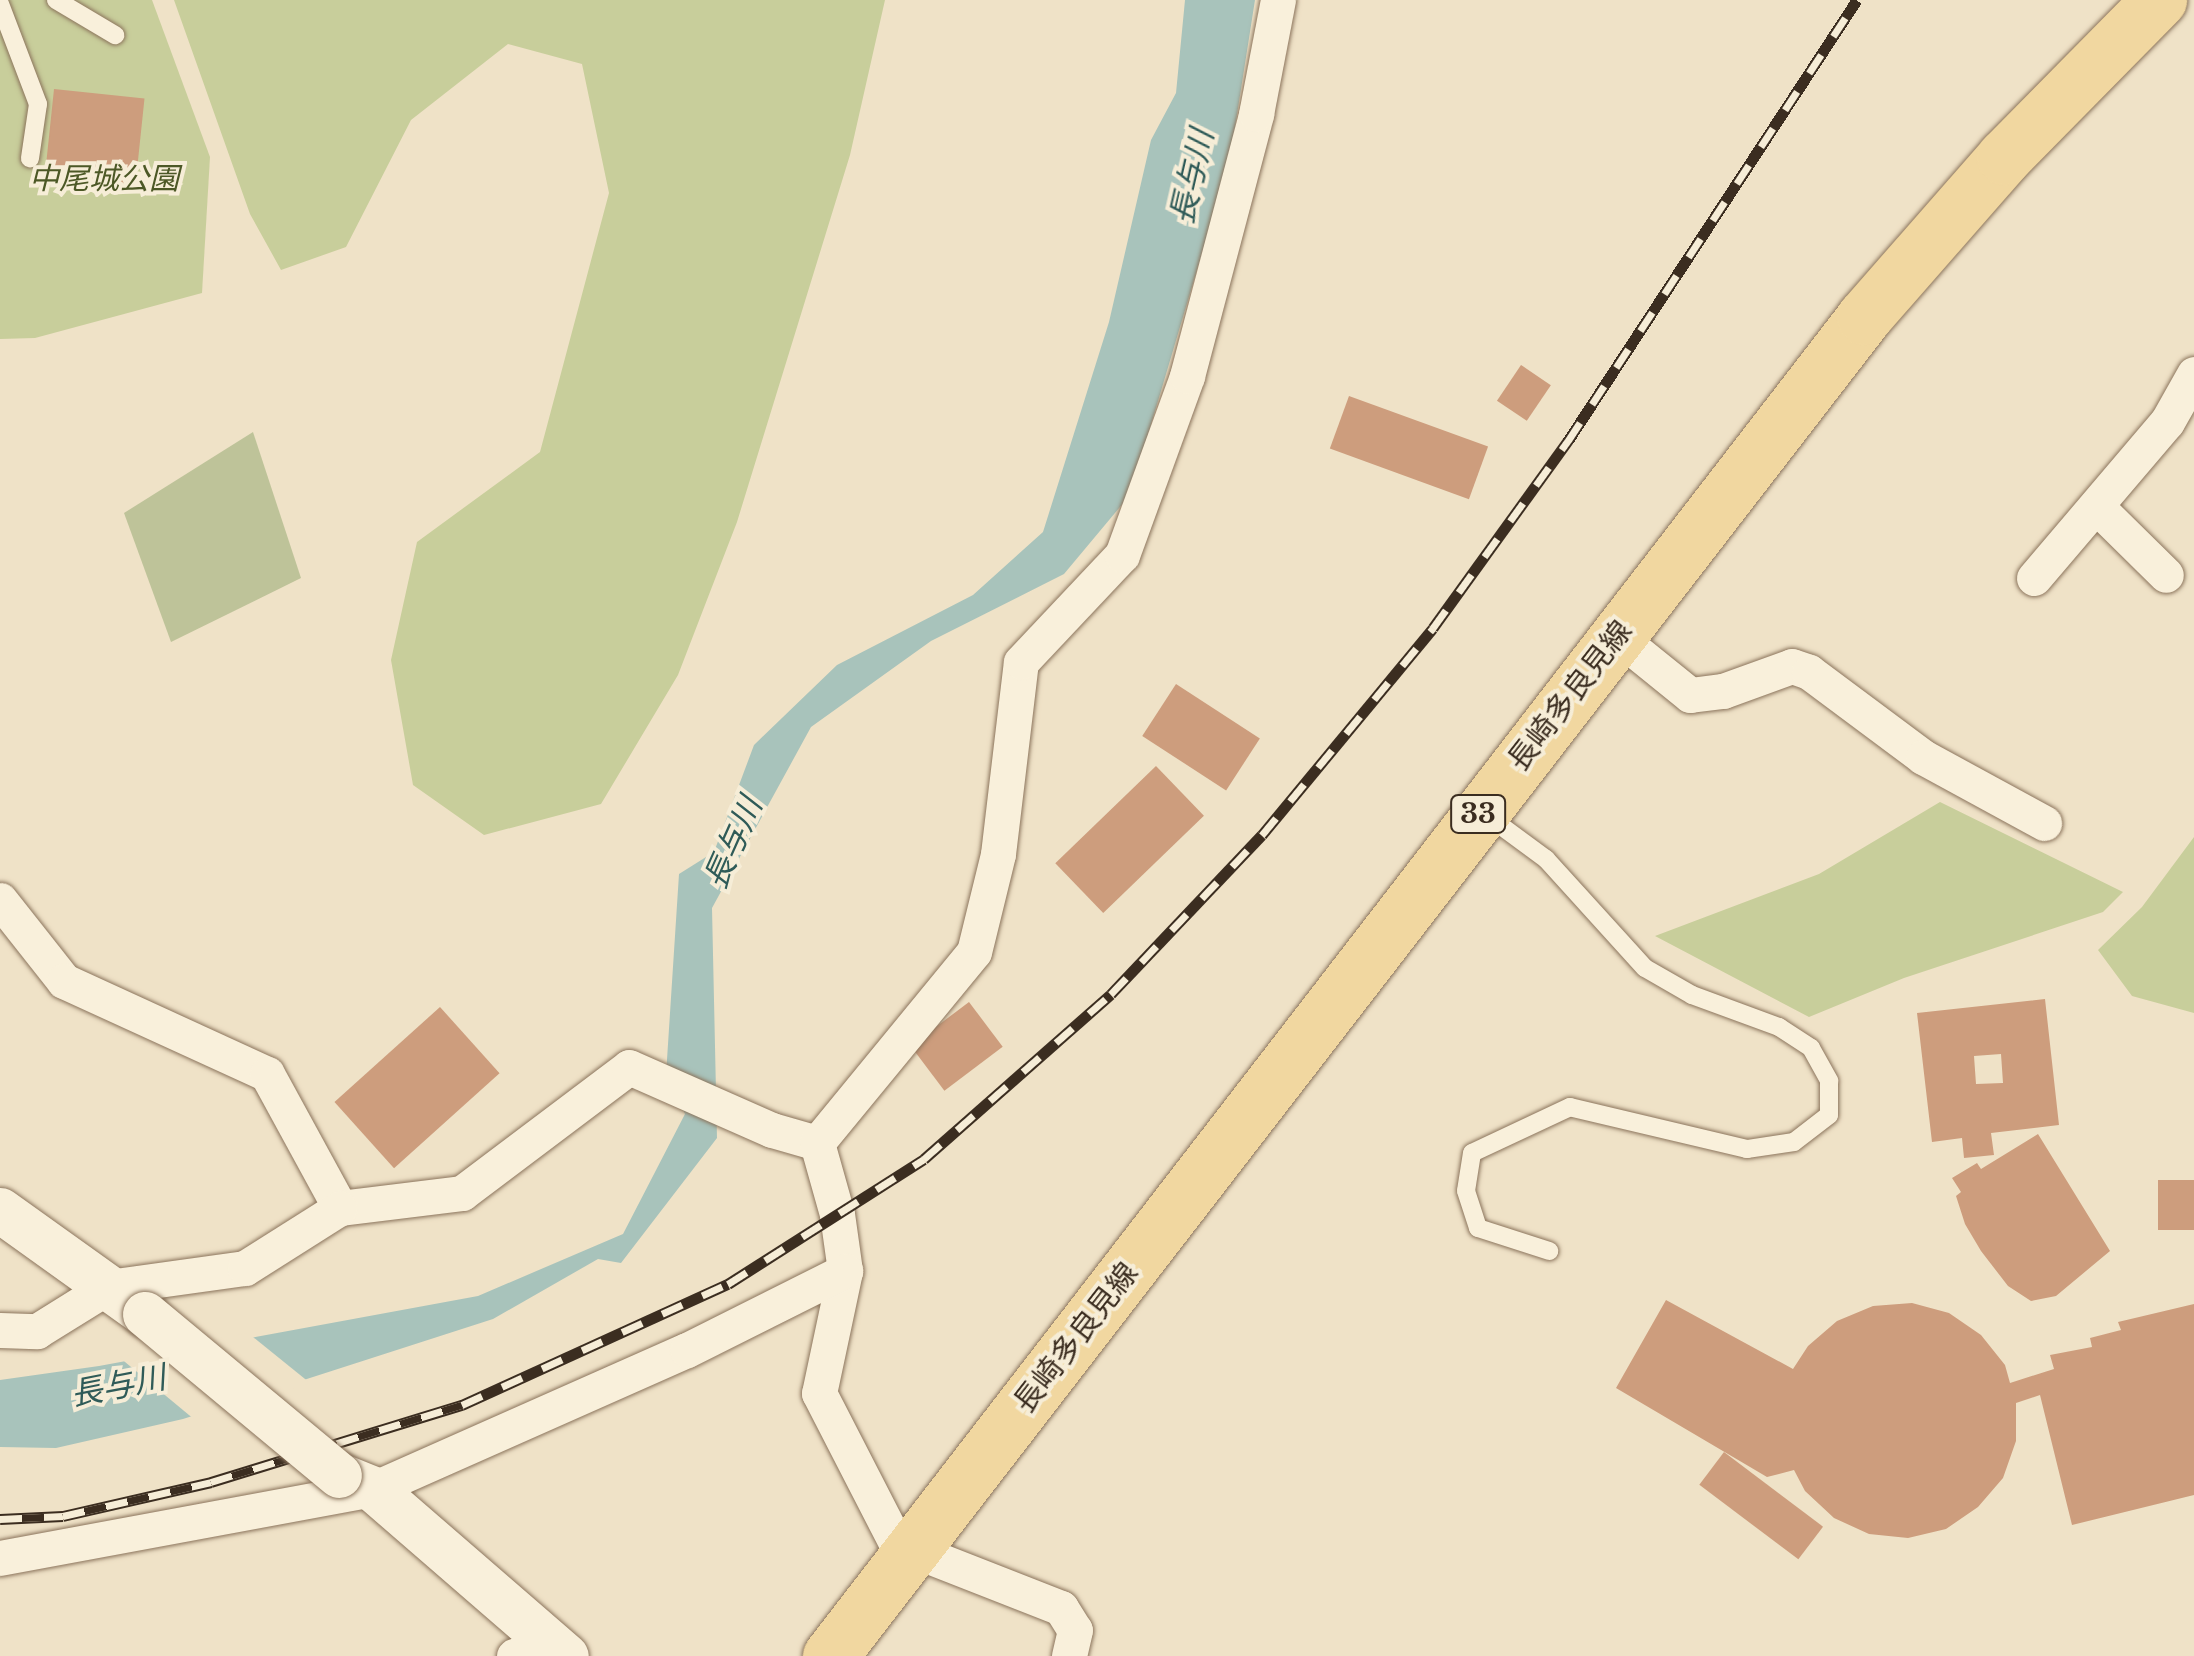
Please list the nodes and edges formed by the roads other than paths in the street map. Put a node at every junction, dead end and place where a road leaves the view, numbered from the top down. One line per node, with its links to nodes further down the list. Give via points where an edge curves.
1 (56, 0): 5 (lane)
2 (1278, 0): 15 (street, via 1256,114 1187,376 1122,556 1021,662 998,854 974,952)
3 (2160, 0): 11 (main road, 長崎多良見線 / 33, via 2004,157 1864,317)
4 (0, 4): 6 (lane, via 38,104)
5 (115, 35)
6 (30, 158)
7 (2194, 374): 8 (street, via 2167,422)
8 (2096, 506): 9 (street); 10 (street)
9 (2166, 575)
10 (2034, 578)
11 (1616, 636): 12 (main road, 長崎多良見線 / 33); 13 (street, via 1690,695 1723,691 1792,666 1809,672 1922,757)
12 (1481, 811): 18 (lane, via 1546,859 1645,968 1692,995 1779,1027 1811,1048 1830,1081 1829,1115 1794,1142 1747,1149 1570,1107 1472,1152 1466,1191 1478,1228); 23 (main road, 長崎多良見線 / 33)
13 (2044, 822)
14 (0, 900): 16 (street, via 64,981 268,1074)
15 (816, 1143): 16 (street, via 629,1067 462,1193); 19 (street)
16 (340, 1208): 20 (street, via 245,1268)
17 (0, 1210): 20 (street)
18 (1549, 1251)
19 (845, 1271): 22 (street, via 687,1350); 23 (street, via 818,1393)
20 (108, 1288): 21 (street, via 37,1331); 22 (street, bridge)
21 (0, 1330)
22 (356, 1482): 24 (street); 25 (street)
23 (909, 1555): 26 (main road, 長崎多良見線 / 33); 27 (street, via 1061,1608 1075,1630)
24 (0, 1558)
25 (544, 1652)
26 (830, 1656)
27 (1069, 1656)

